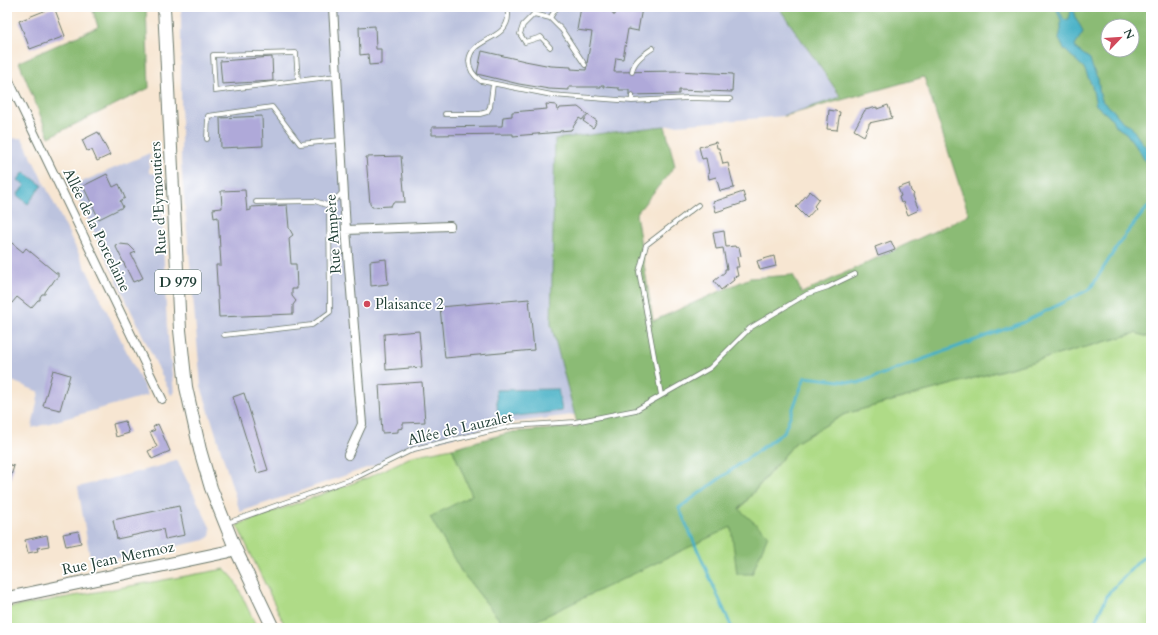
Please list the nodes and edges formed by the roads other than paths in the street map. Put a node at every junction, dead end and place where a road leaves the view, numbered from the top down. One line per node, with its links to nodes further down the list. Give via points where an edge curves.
1 (164, 7): 33 (main road, Rue d'Eymoutiers / D 979, via 180,330 186,387 200,450)
2 (333, 7): 13 (street, Rue Ampère)
3 (507, 7): 15 (lane, via 508,18 502,30 476,46 469,57 469,65 474,76)
4 (532, 7): 6 (lane)
5 (557, 7): 7 (lane)
6 (534, 14): 7 (lane); 8 (lane, via 523,25 520,34 525,42 541,37)
7 (550, 18): 10 (lane, via 562,30)
8 (550, 47)
9 (653, 48): 11 (lane, via 640,57 633,65)
10 (585, 65)
11 (632, 72)
12 (7, 74): 31 (street, Allée de la Porcelaine)
13 (337, 76): 14 (lane); 21 (street, Rue Ampère)
14 (298, 81): 14 (lane, via 215,91 213,55 296,53)
15 (493, 84): 18 (lane, via 552,96); 19 (lane, via 487,112)
16 (632, 95): 18 (lane)
17 (730, 99): 18 (lane, via 688,98)
18 (632, 102)
19 (445, 114)
20 (207, 139): 21 (lane, via 208,116 272,107 300,144)
21 (341, 140): 22 (street, Rue Ampère)
22 (344, 191): 25 (lane); 27 (street, Rue Ampère)
23 (256, 202): 25 (lane, via 315,201)
24 (698, 205): 30 (lane, via 646,245 639,272)
25 (329, 206): 29 (lane, via 330,312 312,325)
26 (450, 226): 27 (street)
27 (346, 230): 32 (street, Rue Ampère, via 362,424)
28 (855, 274): 30 (lane, Allée de Lauzalet, via 807,294 750,328 710,368)
29 (224, 335)
30 (661, 395): 33 (lane, Allée de Lauzalet, via 636,410 575,422 512,426 414,449 357,477)
31 (162, 399)
32 (348, 456)
33 (225, 524): 34 (main road, Rue d'Eymoutiers / D 979)
34 (235, 548): 35 (main road, Rue Jean Mermoz); 36 (main road, D 979)
35 (7, 598)
36 (273, 628)

